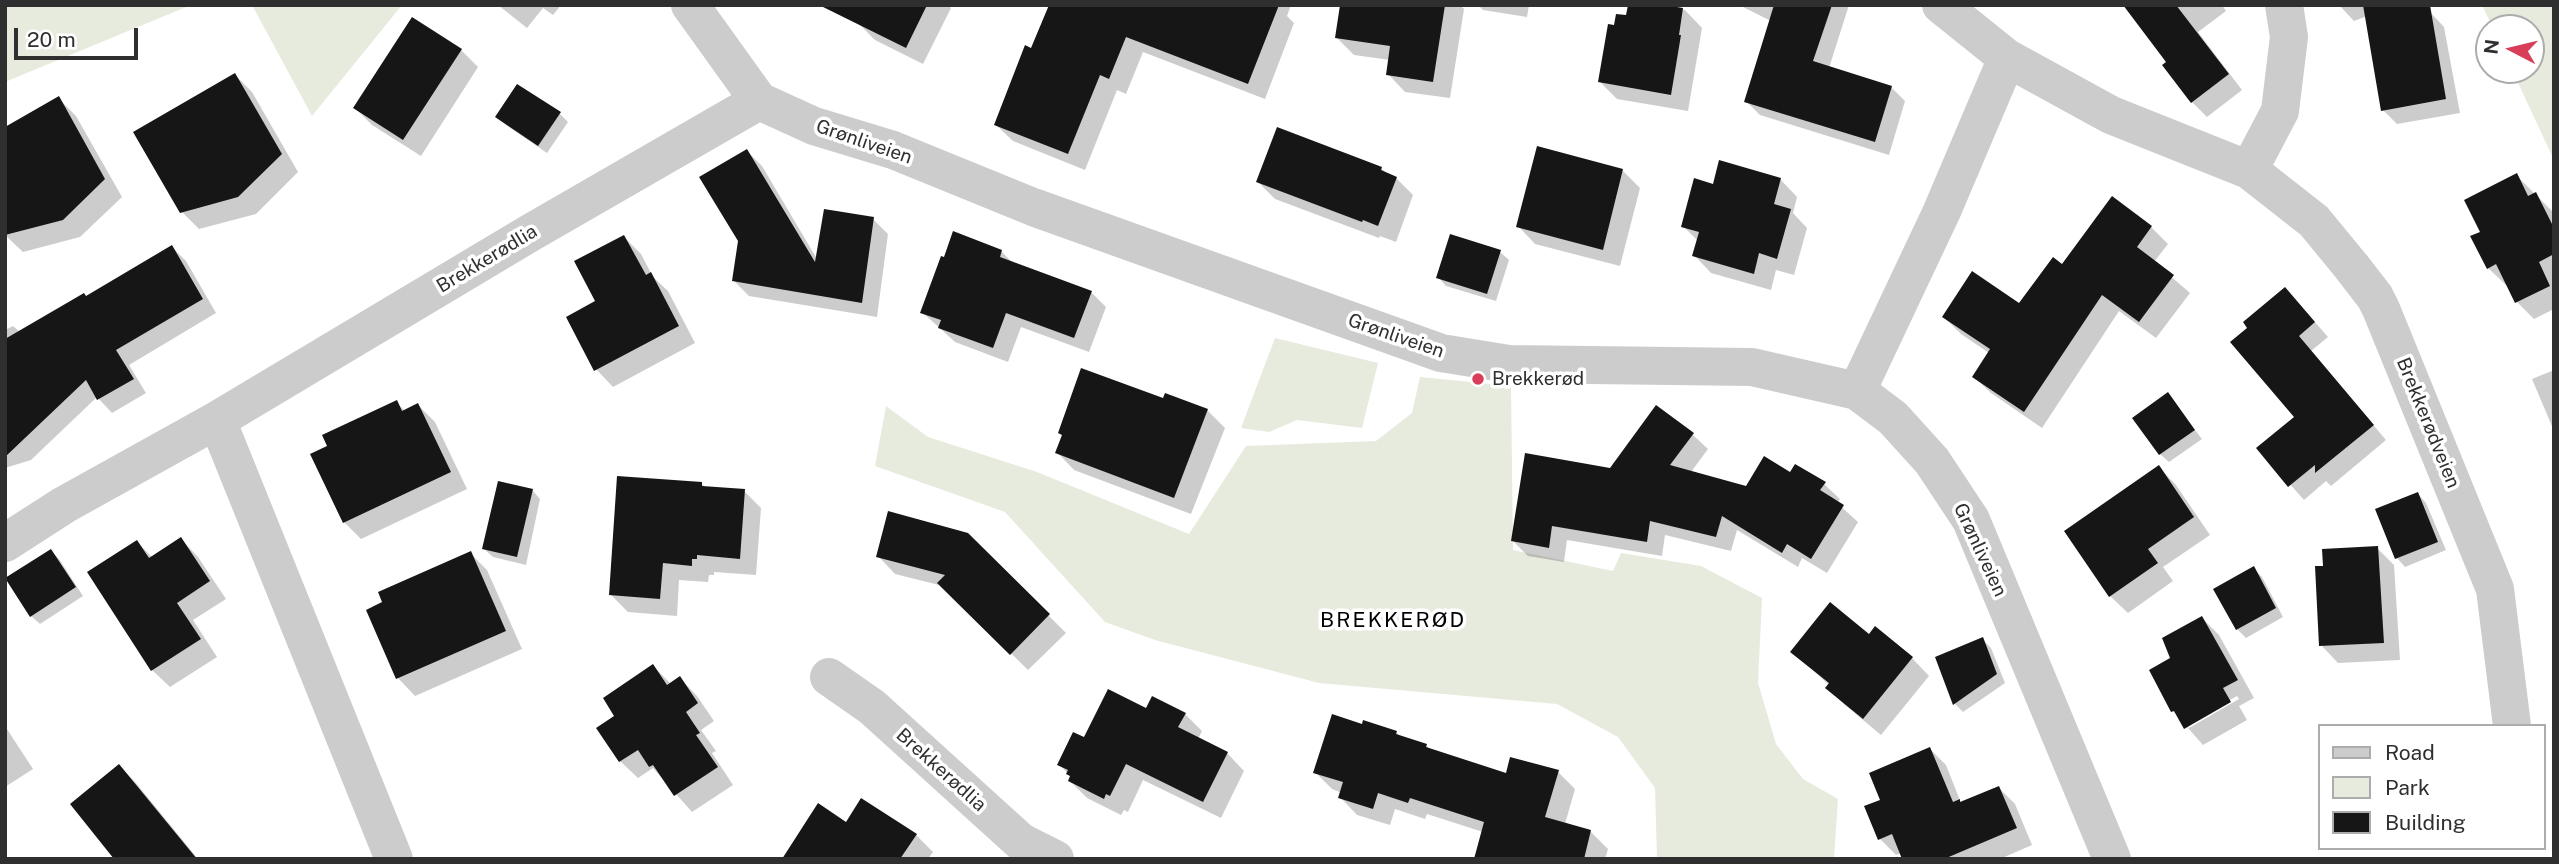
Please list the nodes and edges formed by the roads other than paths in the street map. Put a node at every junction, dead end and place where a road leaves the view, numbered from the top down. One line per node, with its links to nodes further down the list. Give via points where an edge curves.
1 (690, 5): 5 (street, Grønliveien)
2 (1941, 5): 4 (street, Brekkerødveien)
3 (2284, 5): 6 (street, via 2289,37 2280,111)
4 (2007, 58): 6 (street, Brekkerødveien, via 2111,115); 7 (street, via 1942,211)
5 (759, 101): 7 (street, Grønliveien, via 1033,207 1441,353 1509,364 1752,367); 8 (street, Brekkerødlia)
6 (2249, 170): 11 (street, Brekkerødveien, via 2314,222 2375,297 2495,589)
7 (1857, 391): 14 (street, Grønliveien, via 1893,418 1932,461 1971,520)
8 (217, 420): 9 (street, Brekkerødlia, via 64,505); 12 (street)
9 (5, 544)
10 (829, 677): 13 (street, Brekkerødlia, via 872,708 1021,842)
11 (2512, 724)
12 (394, 859)
13 (1055, 859)
14 (2112, 859)

